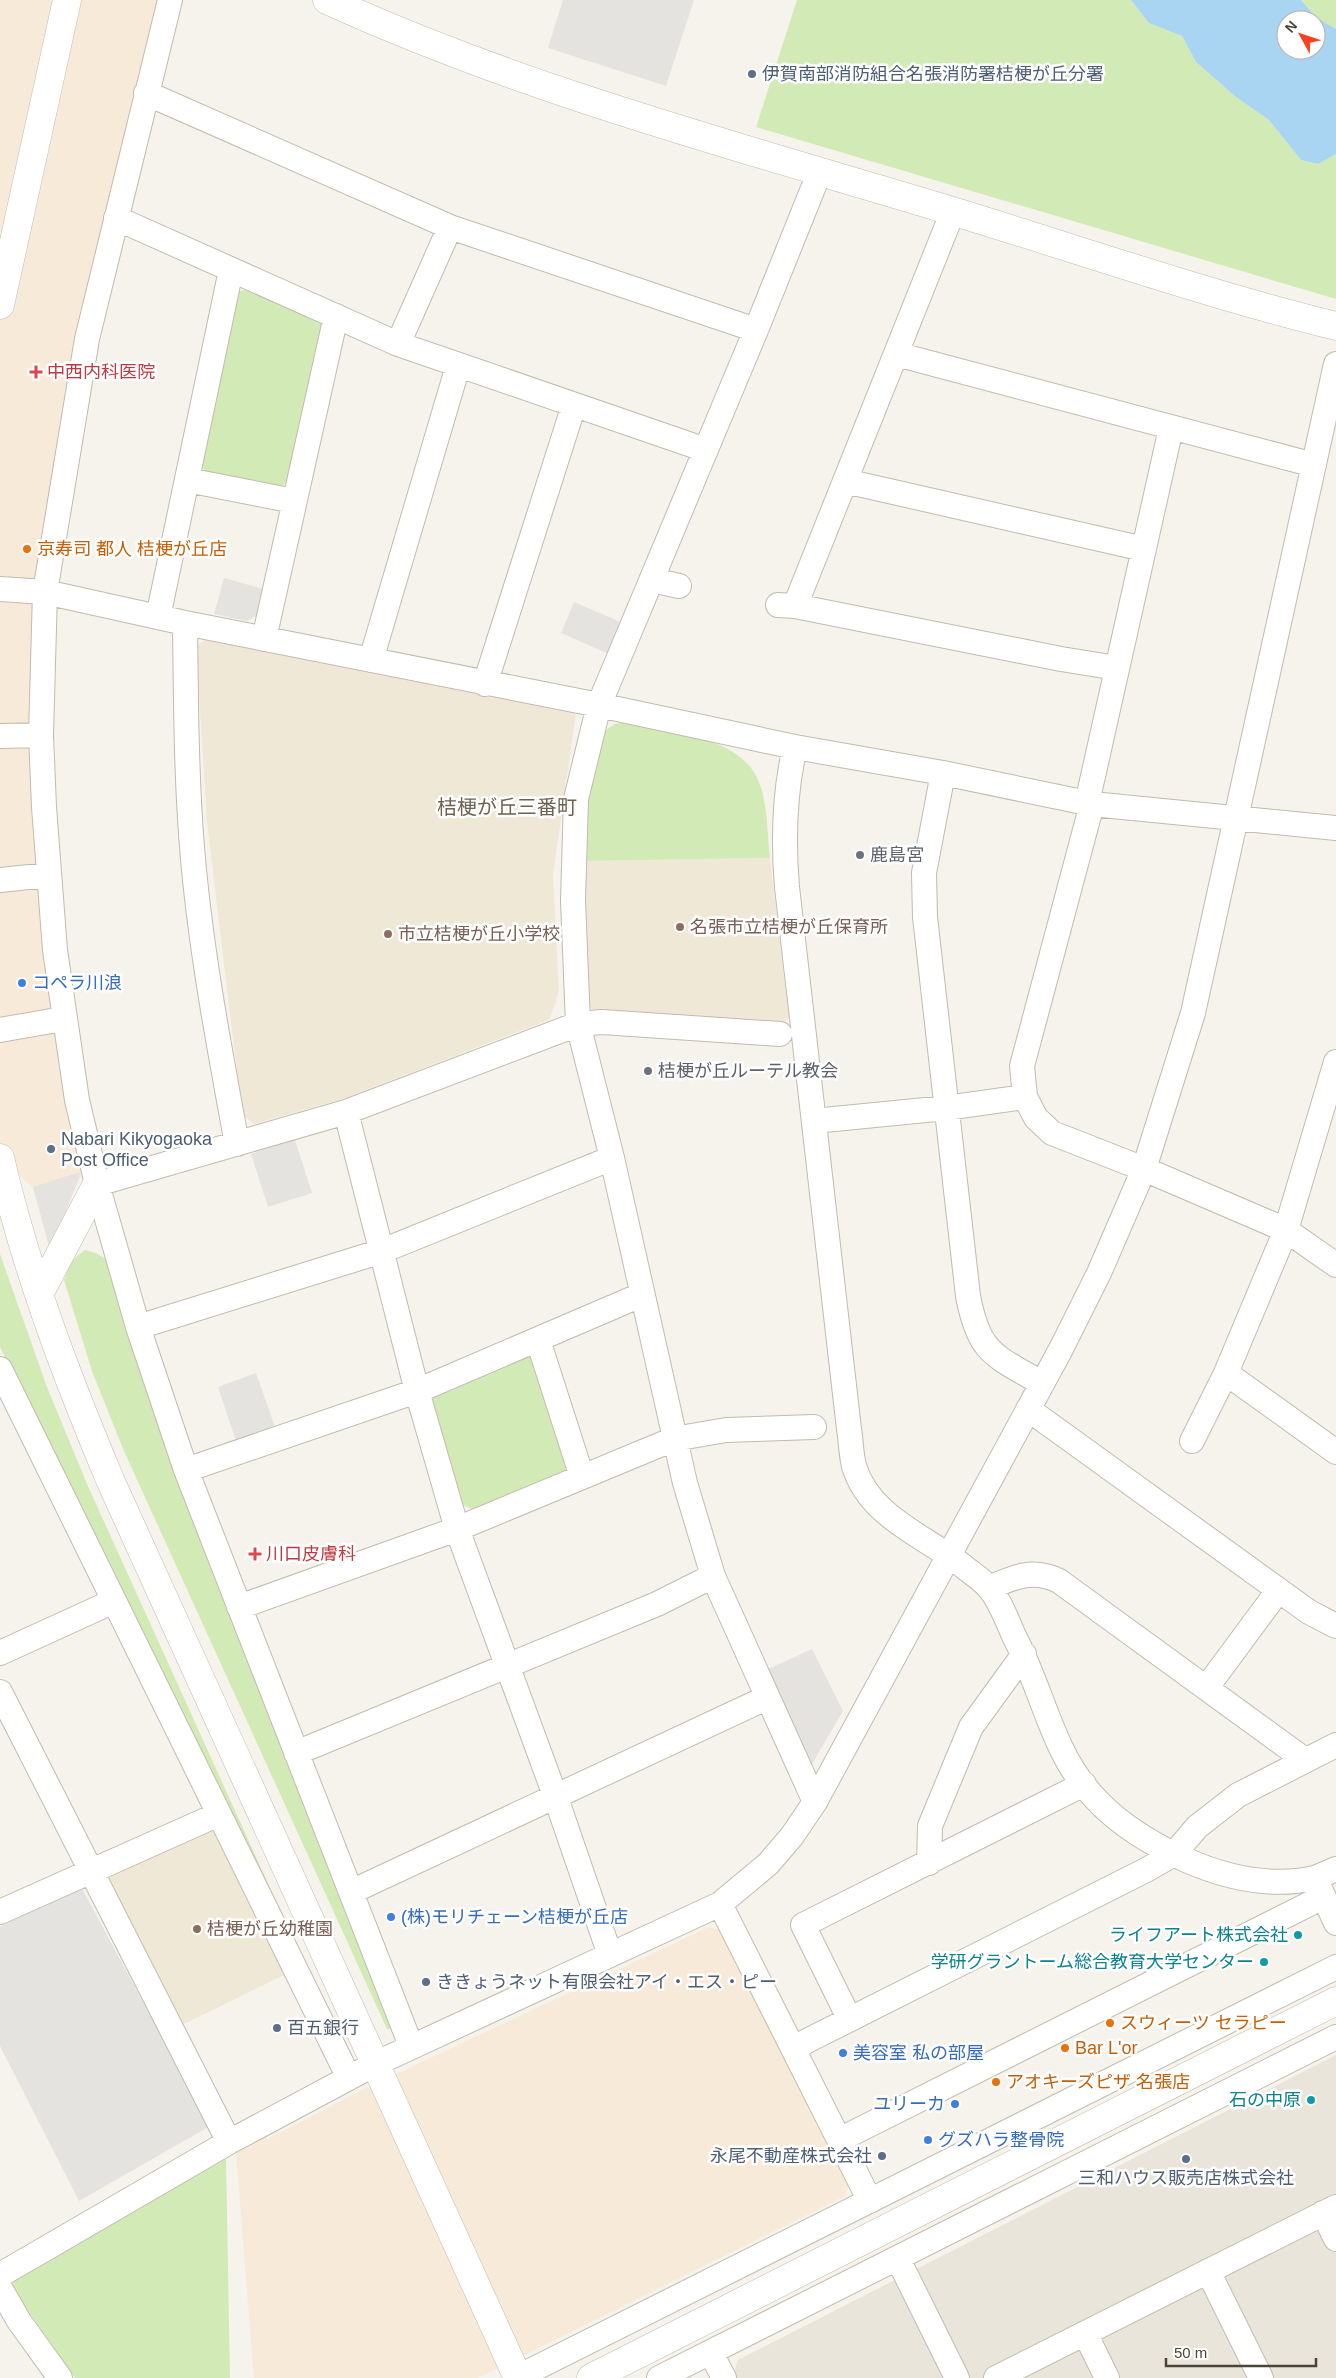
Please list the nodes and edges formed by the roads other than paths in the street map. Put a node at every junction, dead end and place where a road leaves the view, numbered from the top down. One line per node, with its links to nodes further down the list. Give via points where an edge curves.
1 (66, 0): 10 (street)
2 (170, 0): 4 (street)
3 (327, 0): 5 (street, via 378,24 559,90)
4 (146, 93): 7 (street); 8 (street)
5 (820, 171): 6 (street); 13 (street)
6 (953, 211): 12 (street); 15 (street)
7 (116, 218): 9 (street); 30 (street, via 87,339)
8 (450, 227): 13 (street); 14 (street)
9 (231, 270): 11 (street); 23 (street)
10 (0, 306)
11 (336, 316): 14 (street); 25 (street)
12 (1336, 326)
13 (756, 330): 21 (street)
14 (398, 344): 17 (street)
15 (896, 354): 19 (street); 24 (street)
16 (1336, 364): 20 (street)
17 (458, 366): 18 (street); 34 (street)
18 (574, 405): 21 (street); 36 (street)
19 (1171, 428): 22 (street); 26 (street)
20 (1329, 428): 22 (street)
21 (706, 450): 27 (street)
22 (1314, 465): 43 (street)
23 (187, 480): 25 (street); 31 (street)
24 (845, 481): 26 (street); 35 (street, via 787,606)
25 (294, 501): 33 (street)
26 (1144, 549): 35 (street)
27 (652, 580): 28 (street); 37 (street)
28 (679, 586)
29 (0, 589): 30 (street)
30 (45, 592): 31 (street); 38 (street)
31 (158, 617): 32 (street)
32 (185, 623): 33 (street); 56 (street, via 192,847 203,952)
33 (264, 639): 34 (street)
34 (371, 660): 36 (street)
35 (1117, 668): 42 (street)
36 (485, 684): 37 (street)
37 (599, 705): 40 (street); 48 (street, via 576,799 574,902)
38 (41, 735): 39 (street); 45 (street)
39 (0, 736)
40 (795, 747): 41 (street); 55 (street, via 788,780 783,845)
41 (943, 773): 42 (street); 53 (street, via 924,873 925,917)
42 (1090, 803): 43 (street); 52 (street, via 1022,1066)
43 (1234, 820): 44 (street); 59 (street, via 1194,1013)
44 (1336, 828)
45 (48, 875): 46 (street); 47 (street)
46 (0, 880)
47 (64, 1019): 49 (street); 60 (street, via 77,1100)
48 (578, 1024): 50 (street, via 602,1022); 54 (street); 57 (street)
49 (0, 1030)
50 (780, 1034)
51 (1336, 1062): 61 (street)
52 (1025, 1097): 53 (street); 59 (street, via 1036,1118 1052,1133)
53 (946, 1108): 55 (street); 70 (street, via 968,1296 977,1330 994,1356)
54 (346, 1112): 56 (street); 62 (street)
55 (814, 1121): 80 (street, via 854,1466 876,1504)
56 (237, 1144): 60 (street)
57 (612, 1158): 62 (street); 65 (street)
58 (1, 1167): 64 (street)
59 (1144, 1169): 61 (street); 70 (street, via 1099,1273)
60 (97, 1184): 64 (street); 66 (street)
61 (1286, 1230): 63 (street); 69 (street)
62 (382, 1251): 66 (street); 71 (street)
63 (1336, 1265)
64 (39, 1294): 116 (street, via 68,1380 111,1482)
65 (641, 1295): 67 (street); 74 (street)
66 (138, 1327): 77 (street)
67 (538, 1340): 71 (street); 78 (street)
68 (0, 1369): 84 (street)
69 (1226, 1373): 75 (street); 76 (street)
70 (1041, 1384): 72 (street)
71 (417, 1391): 77 (street); 79 (street)
72 (1028, 1409): 80 (street); 83 (street)
73 (814, 1427): 74 (street, via 726,1430)
74 (674, 1439): 78 (street); 81 (street)
75 (1192, 1441)
76 (1336, 1452)
77 (186, 1470): 85 (street)
78 (582, 1477): 79 (street)
79 (457, 1529): 85 (street); 89 (street)
80 (950, 1556): 82 (street); 98 (street)
81 (713, 1576): 89 (street, via 657,1604); 92 (street)
82 (990, 1588): 88 (street); 90 (street, via 1023,1574 1048,1575)
83 (1278, 1591): 86 (street); 90 (street)
84 (114, 1601): 87 (street); 99 (street)
85 (239, 1607): 94 (street)
86 (1336, 1626)
87 (0, 1653)
88 (1024, 1654): 96 (street, via 1062,1751); 101 (street, via 971,1727 930,1826)
89 (507, 1666): 94 (street); 97 (street)
90 (1207, 1688): 95 (street)
91 (0, 1692): 103 (street)
92 (766, 1698): 97 (street); 98 (street)
93 (1336, 1745): 95 (street)
94 (296, 1753): 105 (street)
95 (1305, 1760): 100 (street, via 1238,1795 1197,1827)
96 (1084, 1784): 100 (street, via 1095,1801 1108,1812 1130,1829); 101 (street)
97 (556, 1798): 105 (street); 109 (street)
98 (815, 1802): 106 (street, via 768,1864)
99 (219, 1814): 103 (street); 117 (street)
100 (1174, 1854): 104 (street, via 1233,1877); 112 (street)
101 (929, 1863): 112 (street, via 803,1925)
102 (1336, 1869): 104 (street)
103 (90, 1872): 107 (street); 119 (street)
104 (1319, 1888): 108 (street); 118 (street)
105 (351, 1892): 114 (street)
106 (720, 1904): 109 (street); 115 (street)
107 (0, 1912)
108 (1336, 1923)
109 (610, 1955): 114 (street)
110 (1336, 1967): 120 (street)
111 (1336, 2001): 131 (street)
112 (849, 2018): 115 (street)
113 (1336, 2037): 123 (street)
114 (411, 2046): 116 (street)
115 (793, 2048): 118 (street)
116 (375, 2064): 117 (street); 130 (street)
117 (348, 2078): 119 (street)
118 (839, 2140): 120 (street)
119 (229, 2142): 125 (street)
120 (870, 2201): 130 (street)
121 (1329, 2210): 122 (street); 124 (street)
122 (1336, 2239)
123 (898, 2259): 128 (street); 134 (street)
124 (1208, 2271): 127 (street); 137 (street)
125 (0, 2275)
126 (0, 2288): 129 (street)
127 (1084, 2333): 135 (street); 136 (street)
128 (711, 2353): 132 (street); 133 (street)
129 (60, 2378)
130 (518, 2378)
131 (591, 2378)
132 (659, 2378)
133 (724, 2378)
134 (957, 2378)
135 (996, 2378)
136 (1107, 2378)
137 (1261, 2378)

